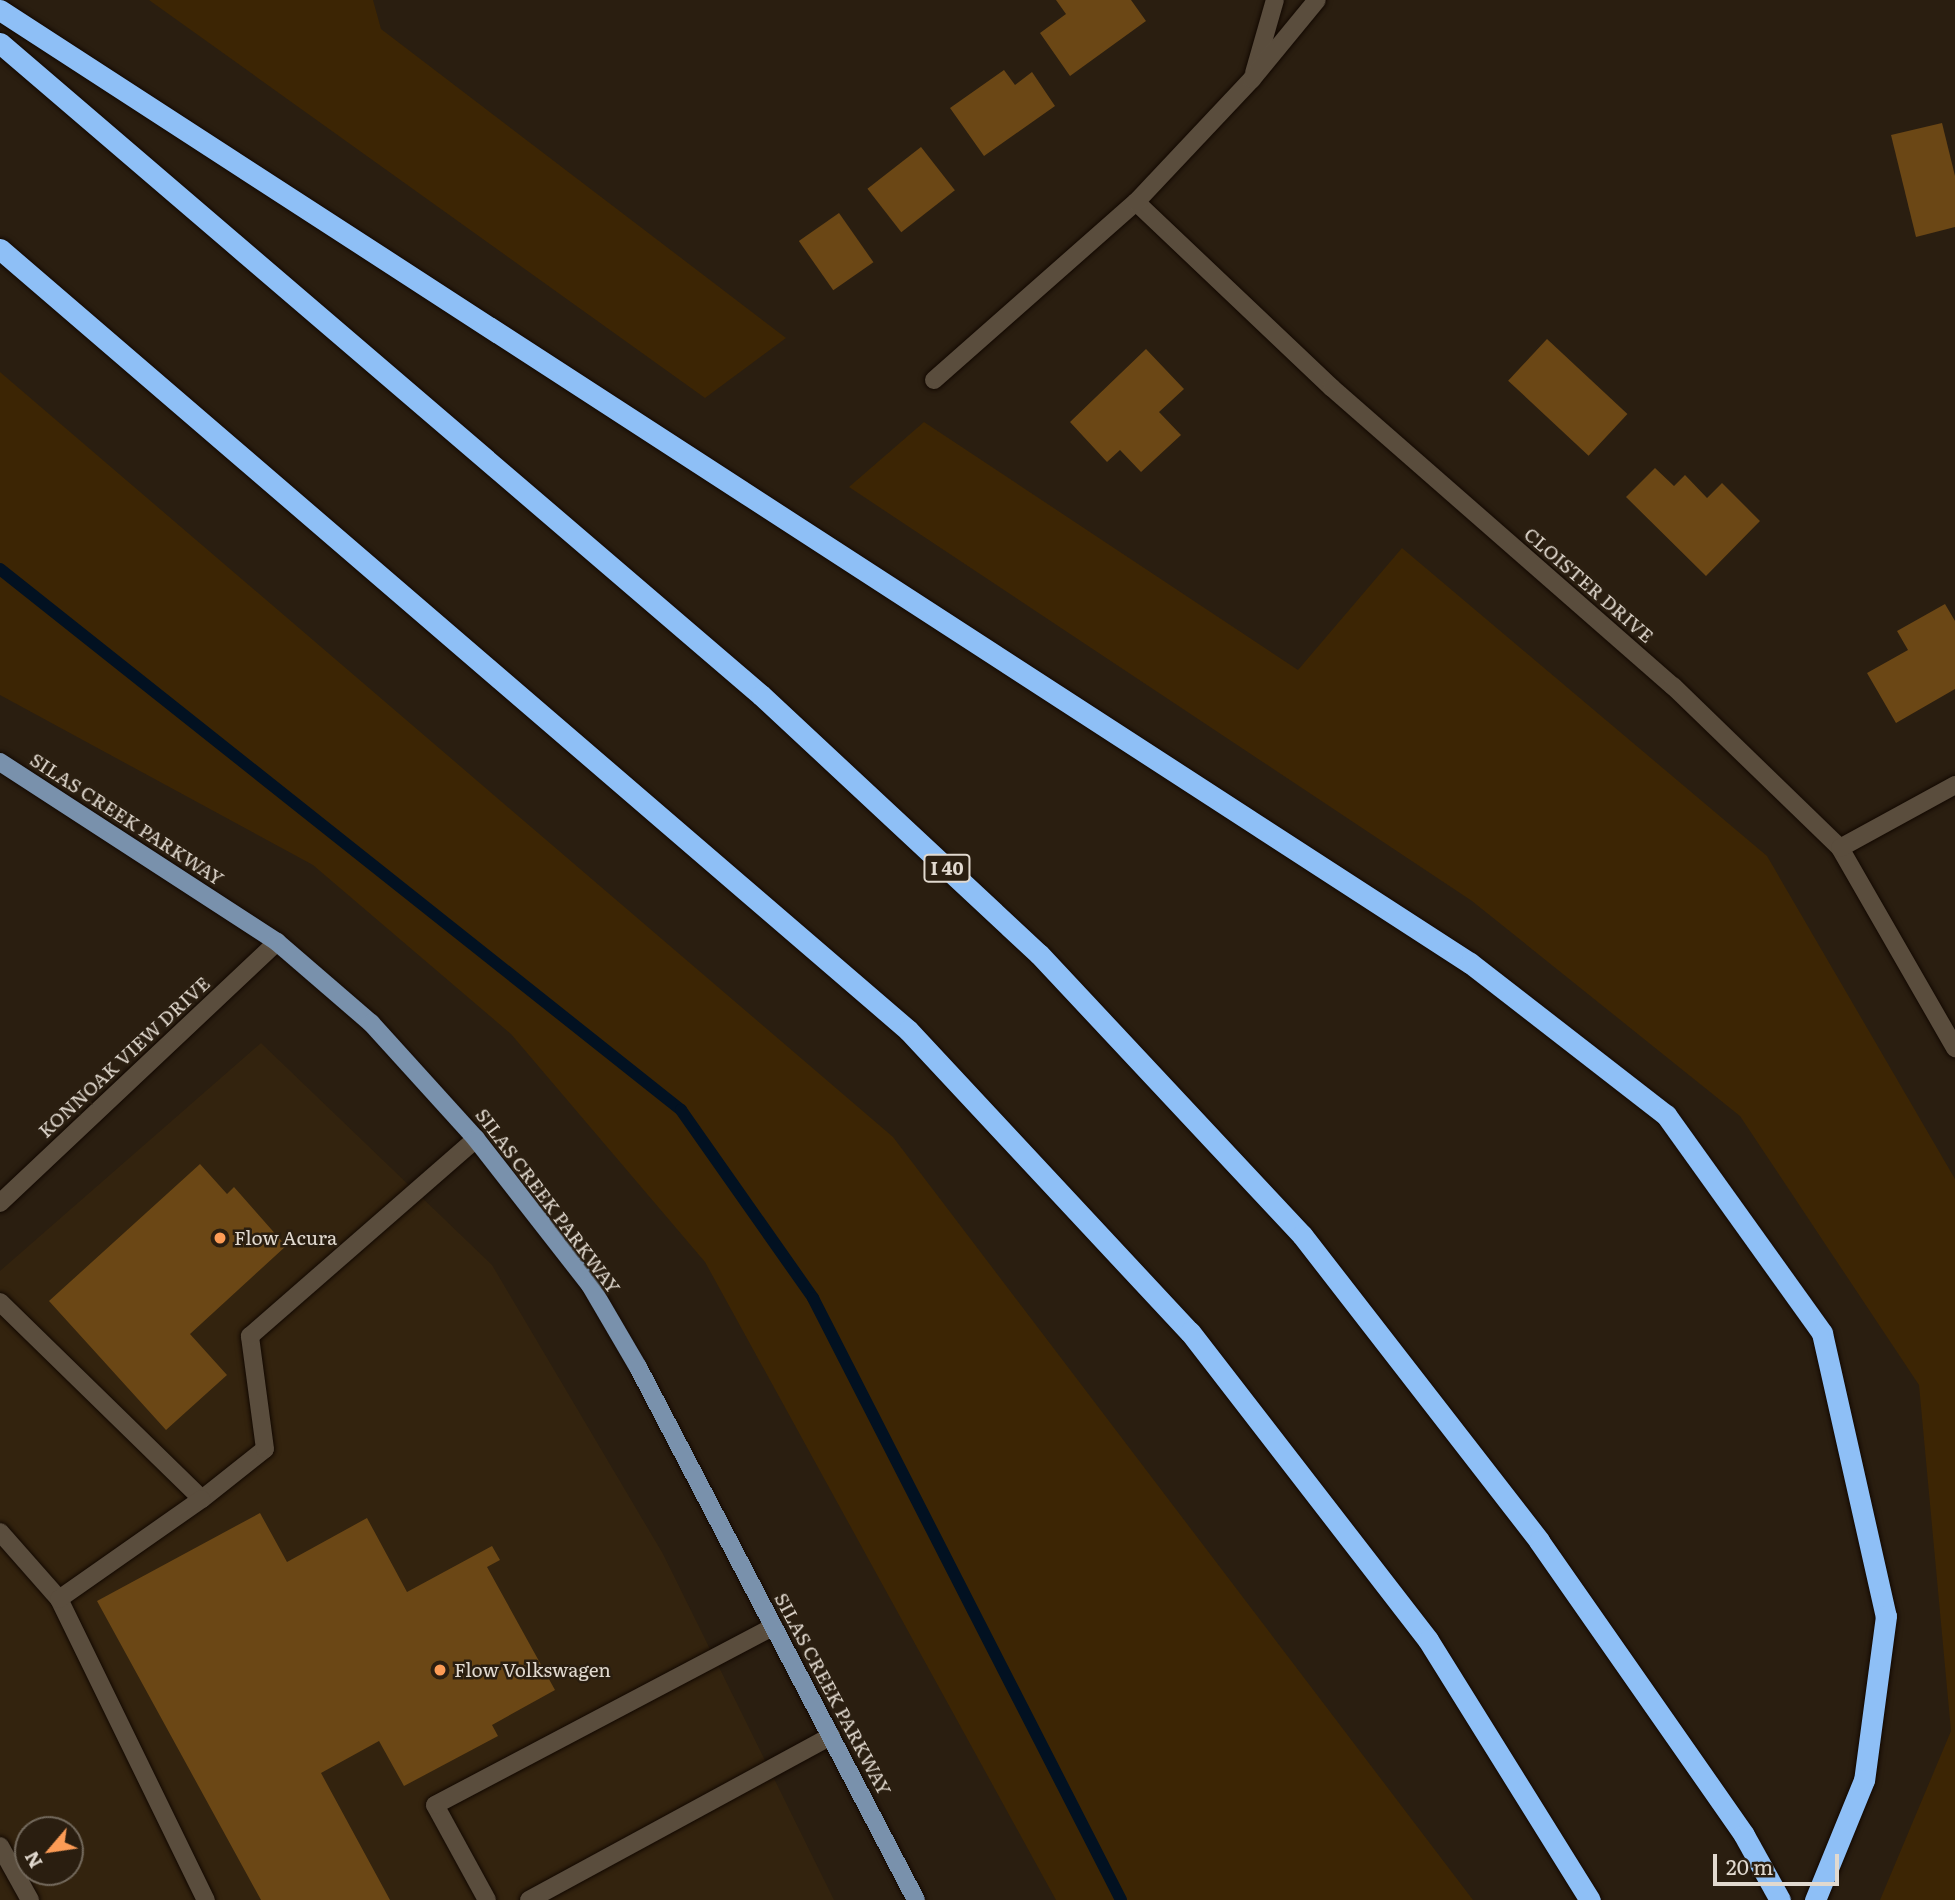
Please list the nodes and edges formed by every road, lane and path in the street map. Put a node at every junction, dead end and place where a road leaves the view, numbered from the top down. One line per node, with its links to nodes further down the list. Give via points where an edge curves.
1 (1275, 0): 5 (street)
2 (1317, 0): 5 (street)
3 (0, 10): 31 (highway, via 1470,963 1666,1115 1822,1333 1886,1616 1864,1780)
4 (0, 43): 30 (highway, I 40, via 761,695 1039,954 1302,1236 1539,1541 1744,1835)
5 (1252, 79): 6 (street)
6 (1136, 202): 8 (street); 11 (street, CLOISTER DRIVE, via 1332,388 1673,686)
7 (0, 249): 29 (highway, via 908,1030 1190,1332 1428,1640)
8 (934, 380)
9 (0, 762): 12 (main road, SILAS CREEK PARKWAY)
10 (1955, 785): 11 (street)
11 (1840, 849): 13 (street, CLOISTER DRIVE)
12 (277, 942): 14 (main road, SILAS CREEK PARKWAY, via 371,1023); 15 (street, KONNOAK VIEW DRIVE)
13 (1955, 1048)
14 (477, 1139): 18 (street, via 250,1336 265,1449); 21 (main road, SILAS CREEK PARKWAY, via 590,1285)
15 (0, 1203)
16 (0, 1302): 17 (street)
17 (6, 1322): 18 (street)
18 (202, 1499): 20 (street)
19 (0, 1532): 20 (street)
20 (59, 1599): 25 (street)
21 (774, 1626): 22 (main road, SILAS CREEK PARKWAY); 26 (street, via 435,1805)
22 (831, 1735): 27 (street); 28 (main road, SILAS CREEK PARKWAY)
23 (0, 1846): 24 (street)
24 (30, 1900)
25 (206, 1900)
26 (488, 1900)
27 (529, 1900)
28 (916, 1900)
29 (1590, 1900)
30 (1780, 1900)
31 (1815, 1900)

